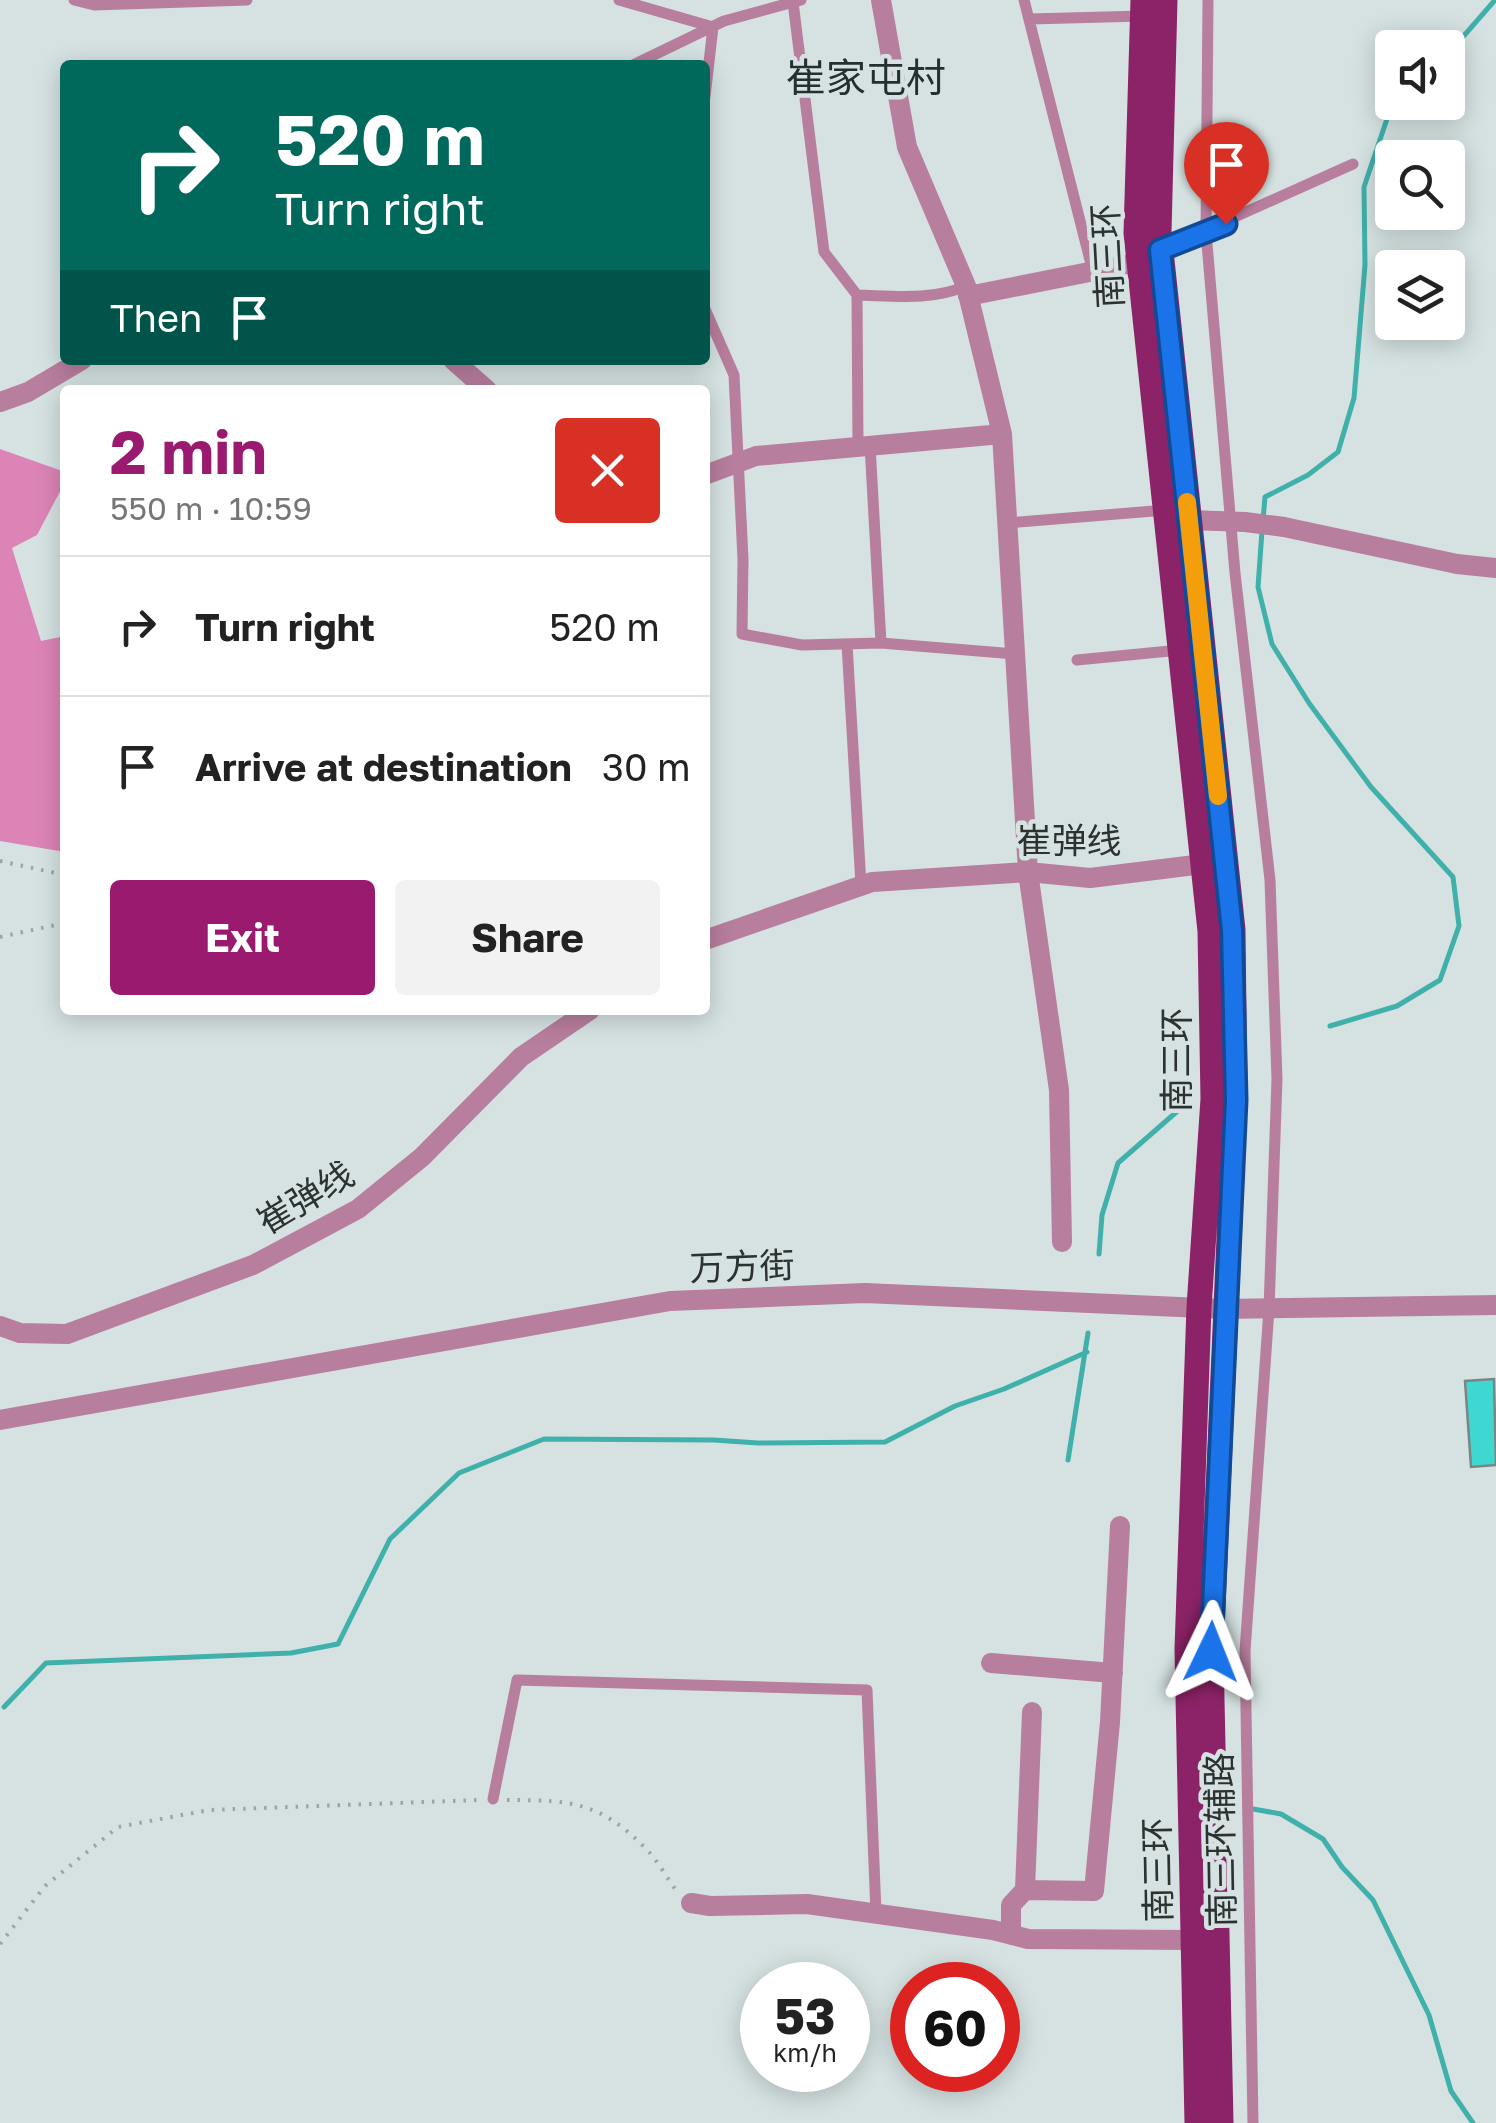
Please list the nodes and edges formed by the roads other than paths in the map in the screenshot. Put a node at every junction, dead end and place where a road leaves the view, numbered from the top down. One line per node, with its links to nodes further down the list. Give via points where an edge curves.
1 (74, 0): 2 (lane, via 94,6)
2 (247, 0)
3 (619, 0): 11 (lane)
4 (880, 0): 18 (street, via 907,147)
5 (1024, 0): 10 (lane)
6 (1165, 0): 16 (main road, 南三环)
7 (1208, 0): 15 (lane, 南三环辅路)
8 (797, 1): 11 (lane); 19 (lane, via 824,252)
9 (1143, 8): 10 (lane); 16 (main road, 南三环, via 1136,233)
10 (1030, 19): 17 (lane)
11 (713, 27): 12 (lane); 13 (lane)
12 (644, 60)
13 (709, 60)
14 (1352, 164): 15 (lane)
15 (1206, 232): 16 (lane); 30 (lane, 南三环辅路)
16 (1150, 256): 17 (street); 29 (main road, 南三环)
17 (1092, 272): 18 (street)
18 (967, 291): 19 (lane); 25 (street)
19 (857, 295): 26 (lane)
20 (710, 320): 27 (lane, via 734,375)
21 (74, 365): 24 (street)
22 (459, 365): 23 (street)
23 (481, 385)
24 (0, 402)
25 (1002, 434): 26 (street); 31 (street)
26 (864, 446): 27 (street, via 756,456); 33 (lane)
27 (736, 464): 28 (street); 34 (lane, via 742,634 802,645)
28 (710, 473)
29 (1178, 515): 30 (street); 31 (lane); 35 (main road, 南三环); 45 (main road, 南三环, via 1232,930 1236,1100)
30 (1238, 521): 32 (street); 46 (lane, 南三环辅路, via 1270,880 1277,1079)
31 (1008, 523): 36 (street)
32 (1496, 568)
33 (880, 643): 34 (lane); 36 (lane)
34 (848, 644): 40 (lane)
35 (1180, 650): 37 (lane); 38 (main road, 南三环)
36 (1015, 654): 39 (street)
37 (1076, 660)
38 (1203, 864): 39 (street, 崔弹线, via 1090,878); 45 (main road, 南三环, via 1210,931)
39 (1028, 872): 40 (street, 崔弹线); 43 (street, via 1059,1090)
40 (861, 885): 41 (street, 崔弹线)
41 (710, 938)
42 (583, 1015): 47 (street, 崔弹线, via 521,1057 358,1209 253,1265 67,1334)
43 (1062, 1242)
44 (1496, 1305): 46 (street, 万方街)
45 (1212, 1308): 46 (street, 万方街); 48 (street, 万方街, via 865,1293 670,1302); 58 (main road, 南三环, via 1188,1649); 60 (main road, 南三环)
46 (1269, 1309): 61 (lane, 南三环辅路, via 1245,1652)
47 (0, 1326)
48 (0, 1420)
49 (1120, 1526): 51 (street)
50 (992, 1662): 51 (street)
51 (1112, 1673): 54 (street, via 1094,1891)
52 (1032, 1712): 54 (street)
53 (493, 1800): 56 (lane, via 517,1680 867,1690)
54 (1025, 1890): 57 (street, via 1011,1905)
55 (691, 1903): 56 (street, via 807,1904)
56 (876, 1914): 57 (street)
57 (1011, 1935): 58 (street)
58 (1193, 1940): 59 (main road, 南三环)
59 (1197, 2123)
60 (1221, 2123)
61 (1253, 2123)

